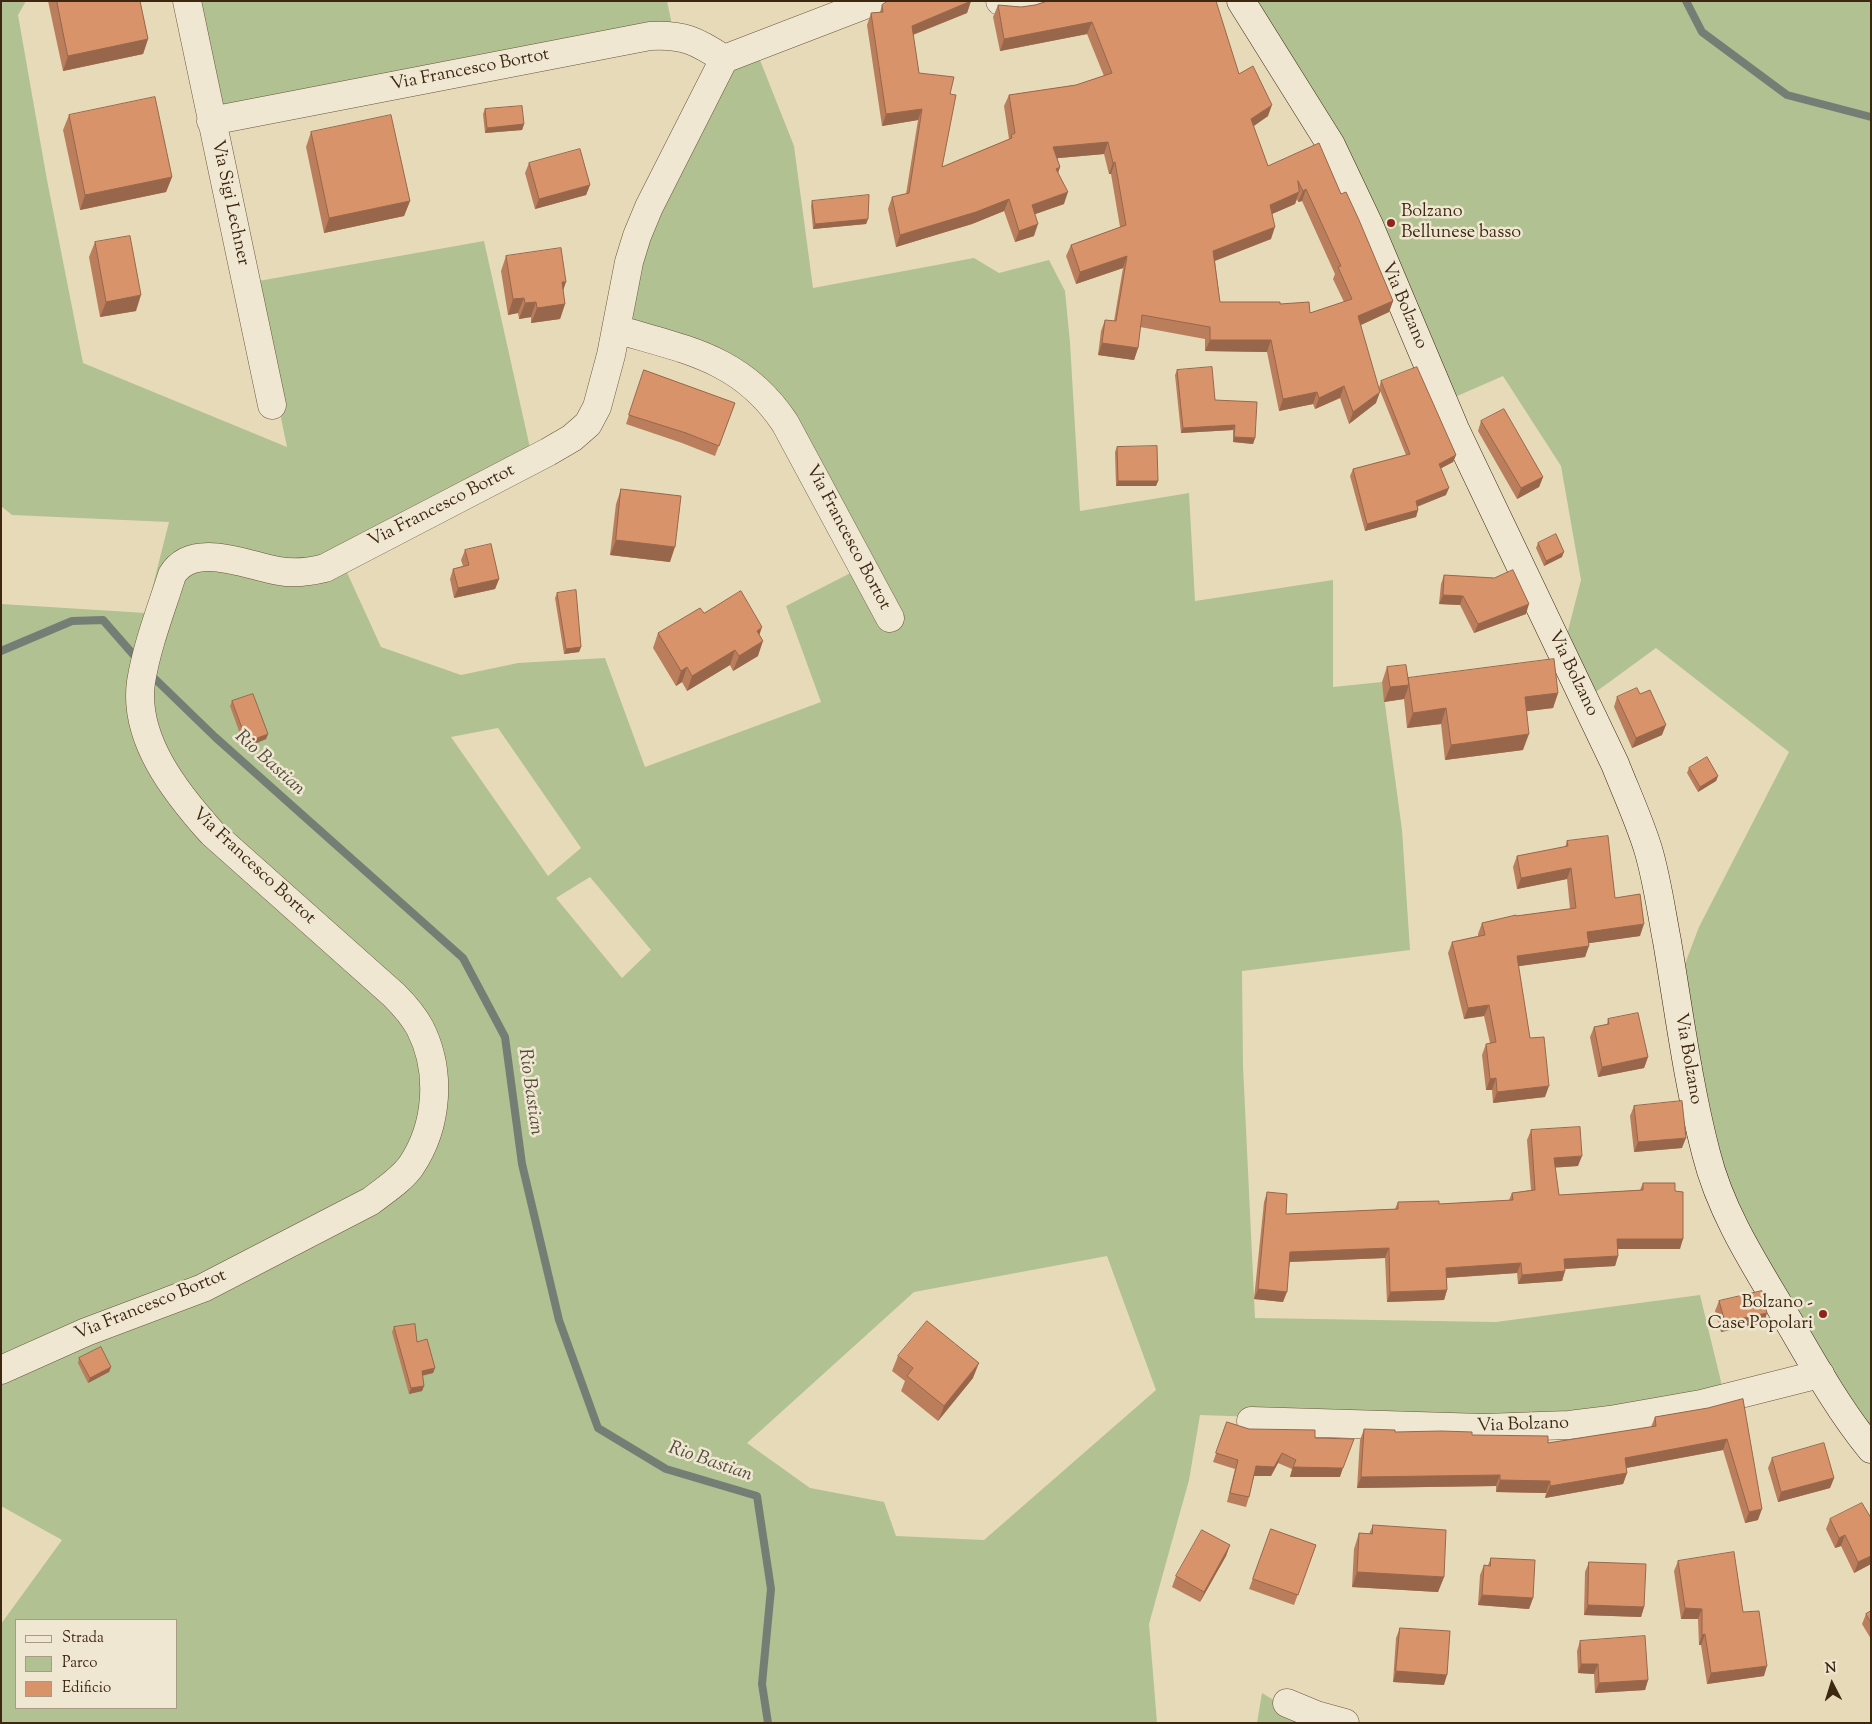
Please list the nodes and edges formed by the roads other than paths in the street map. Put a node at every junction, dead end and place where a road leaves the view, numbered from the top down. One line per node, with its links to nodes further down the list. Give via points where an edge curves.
1 (187, 1): 7 (street, Via Sigi Lechner)
2 (875, 1): 6 (street)
3 (1000, 1): 4 (street)
4 (1028, 1)
5 (1241, 1): 12 (street, Via Bolzano, via 1335,154 1369,225 1455,429 1615,764 1650,858 1698,1117 1715,1183 1741,1240)
6 (724, 59): 7 (street, Via Francesco Bortot, via 687,39 671,35 650,36); 8 (street, Via Francesco Bortot, via 637,236)
7 (212, 121): 9 (street, Via Sigi Lechner)
8 (616, 329): 10 (street, Via Francesco Bortot, via 720,363 764,395 785,422); 11 (street, Via Francesco Bortot, via 597,406 588,424 572,438 325,568 304,573 281,572 217,557 193,559 176,568 150,643 141,682 146,732 155,753 187,806 212,833 407,1008 420,1028 434,1073 435,1098 431,1119 424,1143 410,1167 394,1184 371,1200 203,1288 86,1332)
9 (272, 406)
10 (890, 618)
11 (1, 1370)
12 (1820, 1374): 13 (street, Via Bolzano, via 1692,1406 1569,1425 1484,1428); 14 (street, Via Bolzano)
13 (1251, 1421)
14 (1871, 1449)
15 (1287, 1703): 16 (street)
16 (1345, 1723)

